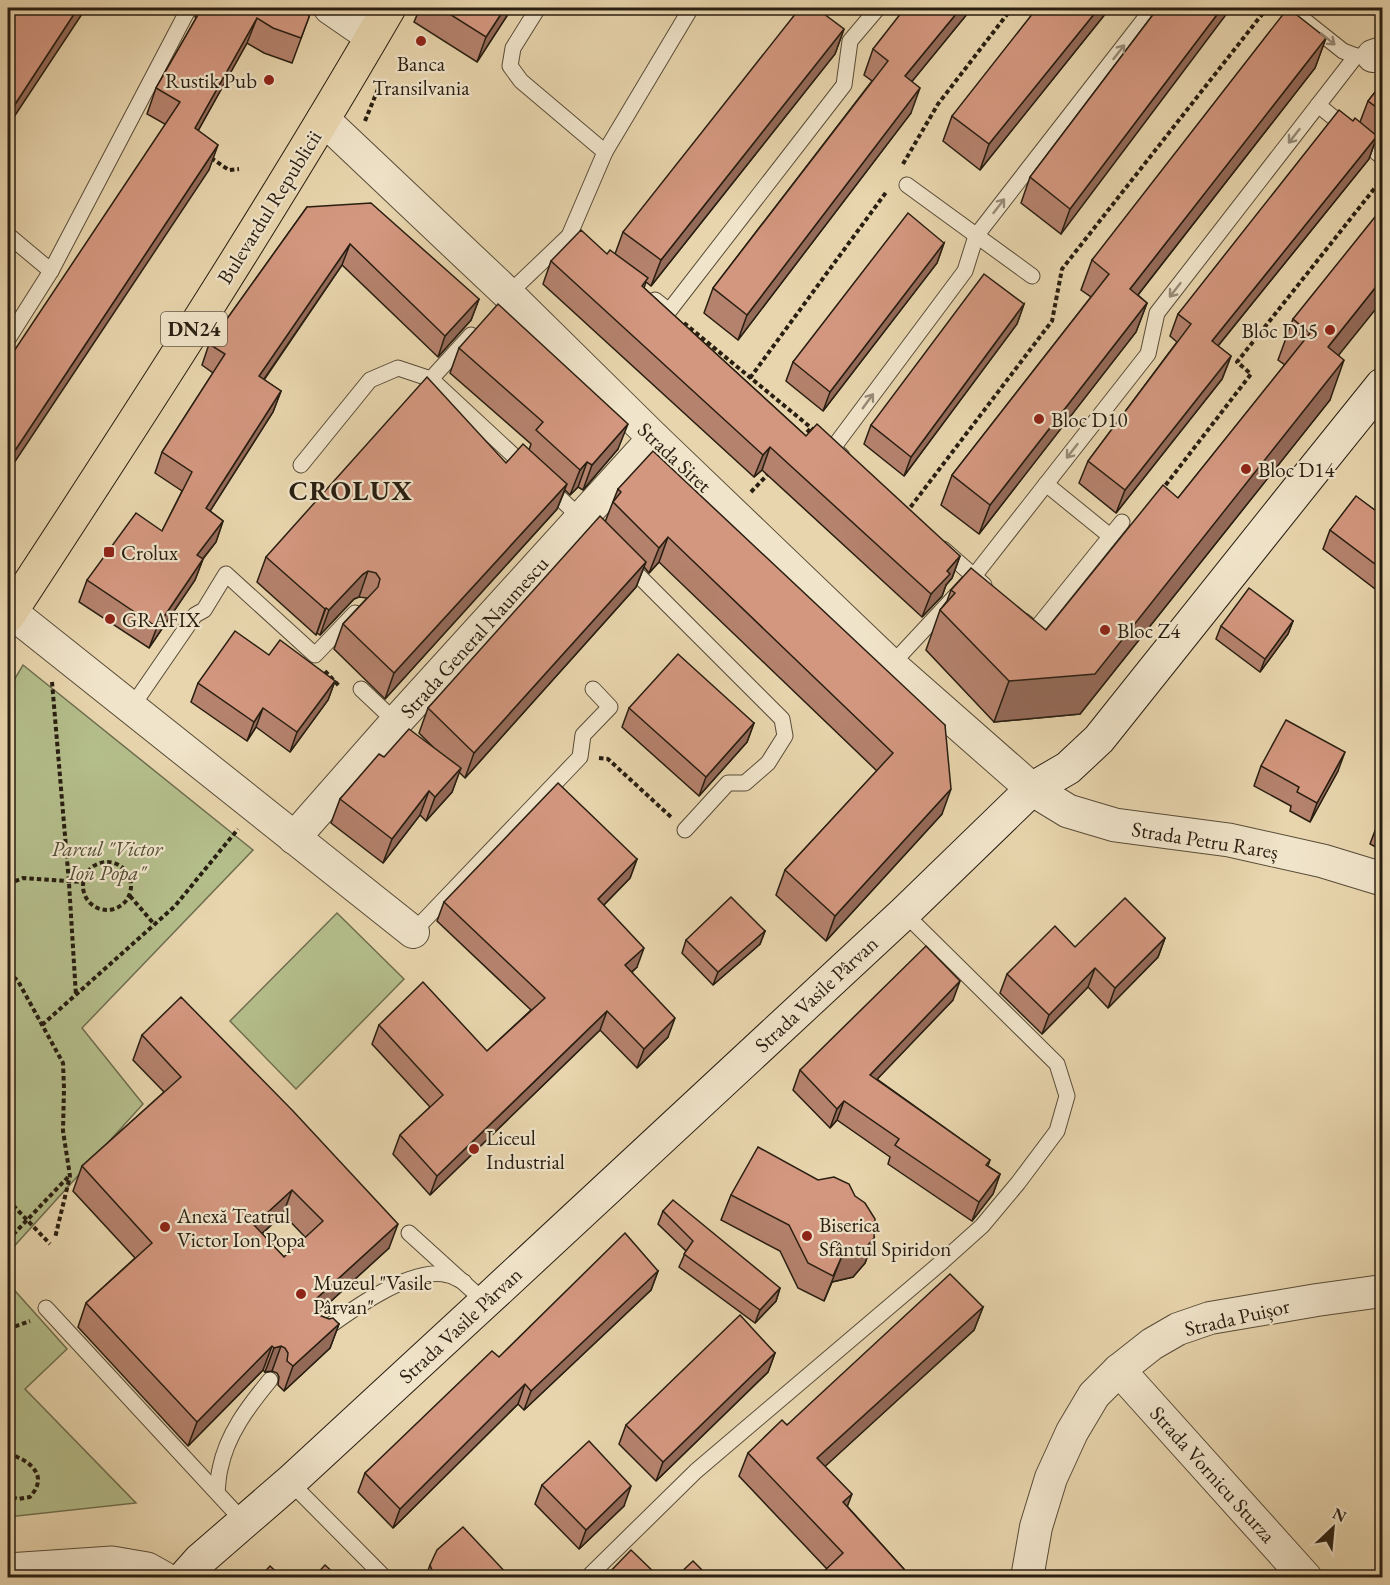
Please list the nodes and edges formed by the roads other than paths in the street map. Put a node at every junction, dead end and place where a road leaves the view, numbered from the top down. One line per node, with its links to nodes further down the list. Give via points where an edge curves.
1 (189, 8): 20 (lane)
2 (330, 8): 9 (street)
3 (389, 8): 9 (main road, Bulevardul Republicii / DN24)
4 (538, 8): 13 (lane, via 513,48 510,66 521,81)
5 (691, 8): 13 (lane)
6 (878, 8): 22 (lane, via 850,41 844,85 669,311)
7 (1153, 8): 18 (lane, one-way to 7)
8 (1289, 8): 10 (lane, one-way to 10, via 1343,51)
9 (372, 37): 12 (main road, Bulevardul Republicii / DN24)
10 (1370, 55): 11 (lane)
11 (1318, 105): 14 (lane); 31 (lane, one-way to 31, via 1157,313 1148,354)
12 (323, 119): 23 (street, Strada Siret); 40 (main road, Bulevardul Republicii / DN24, via 163,379)
13 (605, 152): 17 (lane)
14 (1383, 157)
15 (899, 180): 18 (lane)
16 (8, 235): 20 (lane)
17 (569, 236): 19 (lane); 23 (lane)
18 (976, 236): 21 (lane); 29 (lane, one-way to 18, via 833,448 965,271)
19 (596, 257)
20 (51, 271): 25 (lane)
21 (1032, 276)
22 (642, 291)
23 (501, 302): 28 (street, Strada Siret)
24 (477, 328): 26 (lane)
25 (8, 339)
26 (431, 380): 30 (lane, via 398,368 370,380); 34 (lane)
27 (1383, 385): 47 (main road, Strada Vasile Pârvan, via 1099,740 1068,768)
28 (654, 438): 34 (street, Strada General Naumescu); 42 (street, Strada Siret)
29 (849, 463)
30 (301, 465)
31 (1046, 484): 35 (lane); 37 (lane)
32 (904, 514): 37 (lane)
33 (1122, 522): 35 (lane)
34 (586, 523): 46 (street, Strada General Naumescu)
35 (1110, 536): 41 (lane, via 1035,630)
36 (615, 552): 48 (lane, via 782,719 785,736 768,763 745,783 728,783)
37 (974, 576): 38 (lane); 42 (lane)
38 (991, 592)
39 (361, 606): 45 (lane, via 315,655 226,574)
40 (9, 614): 45 (street)
41 (1017, 615)
42 (891, 664): 47 (street, Strada Siret)
43 (361, 689): 46 (lane)
44 (593, 689): 52 (lane, via 610,706 583,735 580,757)
45 (131, 708): 49 (street)
46 (396, 722): 49 (street, Strada General Naumescu)
47 (1032, 789): 50 (main road, Strada Petru Rareș, via 1068,811 1114,825 1229,840); 51 (main road, Strada Vasile Pârvan)
48 (685, 830)
49 (294, 838): 52 (street)
50 (1383, 879)
51 (904, 913): 55 (main road, Strada Vasile Pârvan); 67 (lane, via 1057,1064 1067,1096 1057,1131 982,1226 696,1471)
52 (413, 932)
53 (409, 1233): 55 (lane)
54 (1383, 1291): 58 (street, Strada Puișor, via 1210,1318 1160,1339)
55 (475, 1292): 57 (lane, via 446,1274 430,1274 354,1307); 60 (main road, Strada Vasile Pârvan)
56 (46, 1308): 61 (lane)
57 (319, 1334)
58 (1119, 1370): 68 (street, Strada Puișor, via 1094,1395 1051,1478 1036,1527); 69 (street, Strada Vornicu Sturza)
59 (270, 1380): 61 (lane, via 231,1434)
60 (290, 1482): 62 (main road, Strada Vasile Pârvan); 66 (lane)
61 (217, 1492): 62 (lane)
62 (244, 1522): 63 (main road, Strada Vasile Pârvan)
63 (192, 1569)
64 (8, 1570): 65 (main road, via 112,1563 147,1569)
65 (164, 1578)
66 (385, 1578)
67 (587, 1578)
68 (1027, 1578)
69 (1306, 1578)

